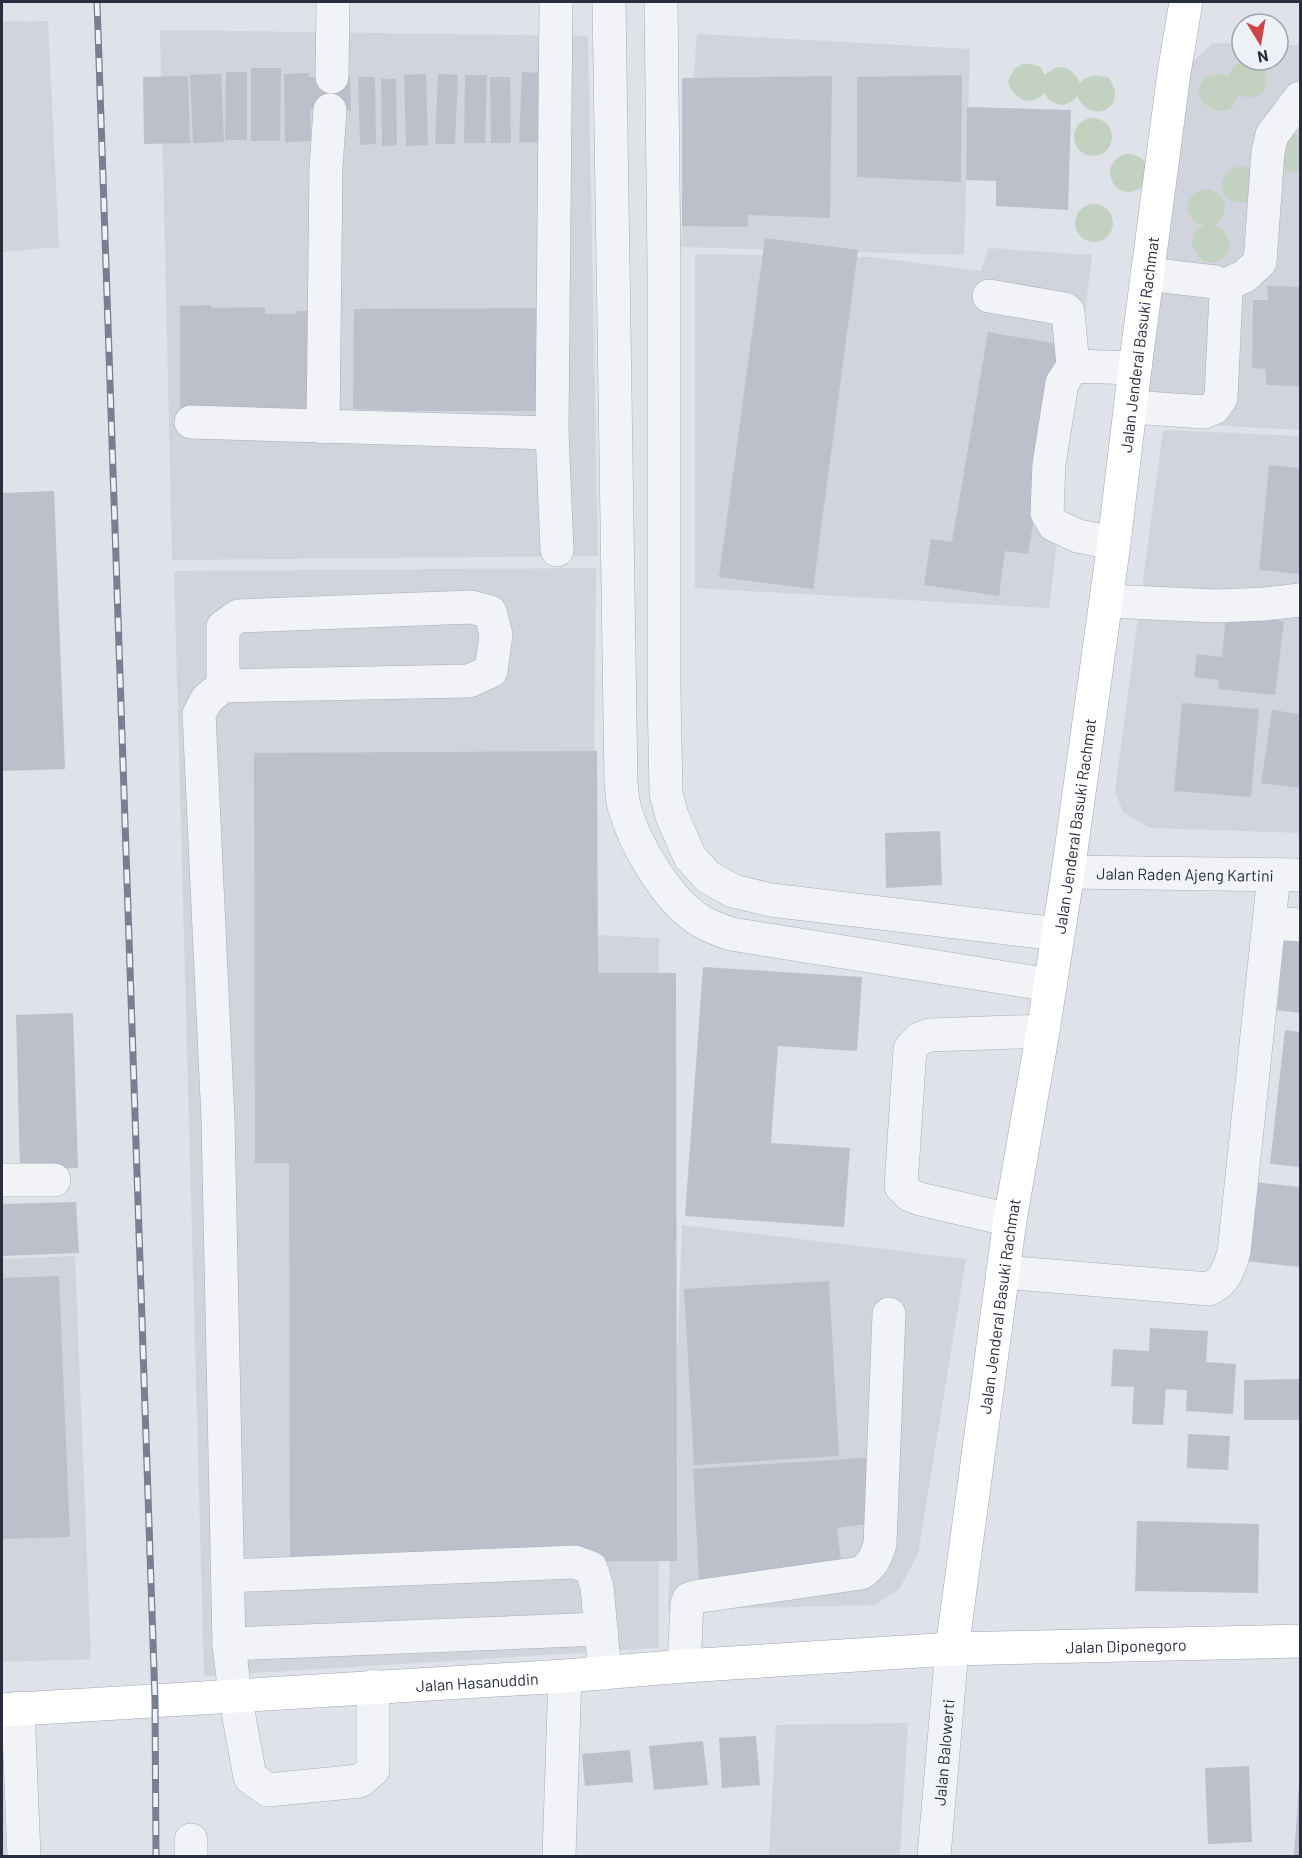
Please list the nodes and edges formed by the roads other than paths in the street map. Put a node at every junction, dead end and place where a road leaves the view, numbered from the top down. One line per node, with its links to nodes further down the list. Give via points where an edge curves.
1 (333, 2): 6 (street)
2 (556, 2): 19 (street)
3 (609, 2): 10 (street)
4 (661, 2): 9 (street)
5 (1186, 2): 11 (main road, Jalan Jenderal Basuki Rachmat)
6 (332, 78)
7 (1300, 98): 12 (street, via 1272,135 1260,262 1245,276)
8 (330, 110): 18 (street)
9 (664, 269): 10 (street); 25 (street)
10 (612, 273): 26 (street)
11 (1148, 274): 12 (street); 15 (main road, Jalan Jenderal Basuki Rachmat)
12 (1223, 286): 16 (street, via 1226,293 1221,398 1214,408 1204,412)
13 (989, 296): 14 (street, via 1065,309)
14 (1073, 366): 15 (street); 20 (street, via 1062,383 1049,464 1047,513 1054,525 1078,536)
15 (1135, 368): 16 (main road, Jalan Jenderal Basuki Rachmat)
16 (1131, 407): 20 (main road, Jalan Jenderal Basuki Rachmat)
17 (190, 422): 18 (street)
18 (323, 427): 19 (street)
19 (552, 434): 21 (street)
20 (1114, 543): 23 (main road, Jalan Jenderal Basuki Rachmat)
21 (557, 550)
22 (1300, 600): 23 (street, via 1216,606)
23 (1107, 601): 29 (main road, Jalan Jenderal Basuki Rachmat)
24 (224, 686): 24 (street, via 469,681 491,671 496,636 490,612 471,608 238,616 223,627); 40 (street, via 207,699 199,714 218,1120)
25 (664, 692): 26 (street); 27 (street)
26 (621, 694): 28 (street)
27 (666, 793): 28 (street); 32 (street, via 690,857 708,877 733,891 771,900)
28 (623, 805): 33 (street, via 642,853 681,904 700,921 731,934)
29 (1068, 872): 30 (street, Jalan Raden Ajeng Kartini); 32 (main road, Jalan Jenderal Basuki Rachmat)
30 (1288, 875): 31 (street)
31 (1285, 924): 38 (street, via 1234,1251 1220,1284 1209,1289)
32 (1058, 934): 33 (main road, Jalan Jenderal Basuki Rachmat)
33 (1050, 985): 34 (main road, Jalan Jenderal Basuki Rachmat)
34 (1043, 1031): 37 (main road, Jalan Jenderal Basuki Rachmat); 37 (street, via 930,1035 919,1039 910,1049 901,1186 920,1199)
35 (2, 1180): 36 (street)
36 (54, 1180)
37 (1010, 1220): 38 (main road, Jalan Jenderal Basuki Rachmat)
38 (1003, 1272): 44 (main road, Jalan Jenderal Basuki Rachmat)
39 (889, 1314): 45 (street, via 877,1556 861,1573 690,1599)
40 (227, 1576): 41 (street, via 575,1562 591,1568); 43 (street)
41 (601, 1629): 43 (street); 46 (street)
42 (1300, 1641): 44 (main road, Jalan Diponegoro)
43 (229, 1644): 49 (street)
44 (952, 1650): 45 (main road, Jalan Hasanuddin); 53 (street, Jalan Balowerti)
45 (684, 1666): 46 (main road, Jalan Hasanuddin)
46 (605, 1673): 47 (main road, Jalan Hasanuddin)
47 (565, 1676): 48 (main road, Jalan Hasanuddin); 52 (street)
48 (373, 1686): 49 (main road, Jalan Hasanuddin); 49 (street, via 373,1770 360,1781 268,1790 250,1777)
49 (235, 1695): 50 (main road, Jalan Hasanuddin)
50 (10, 1709): 51 (street)
51 (24, 1857)
52 (559, 1857)
53 (934, 1857)

